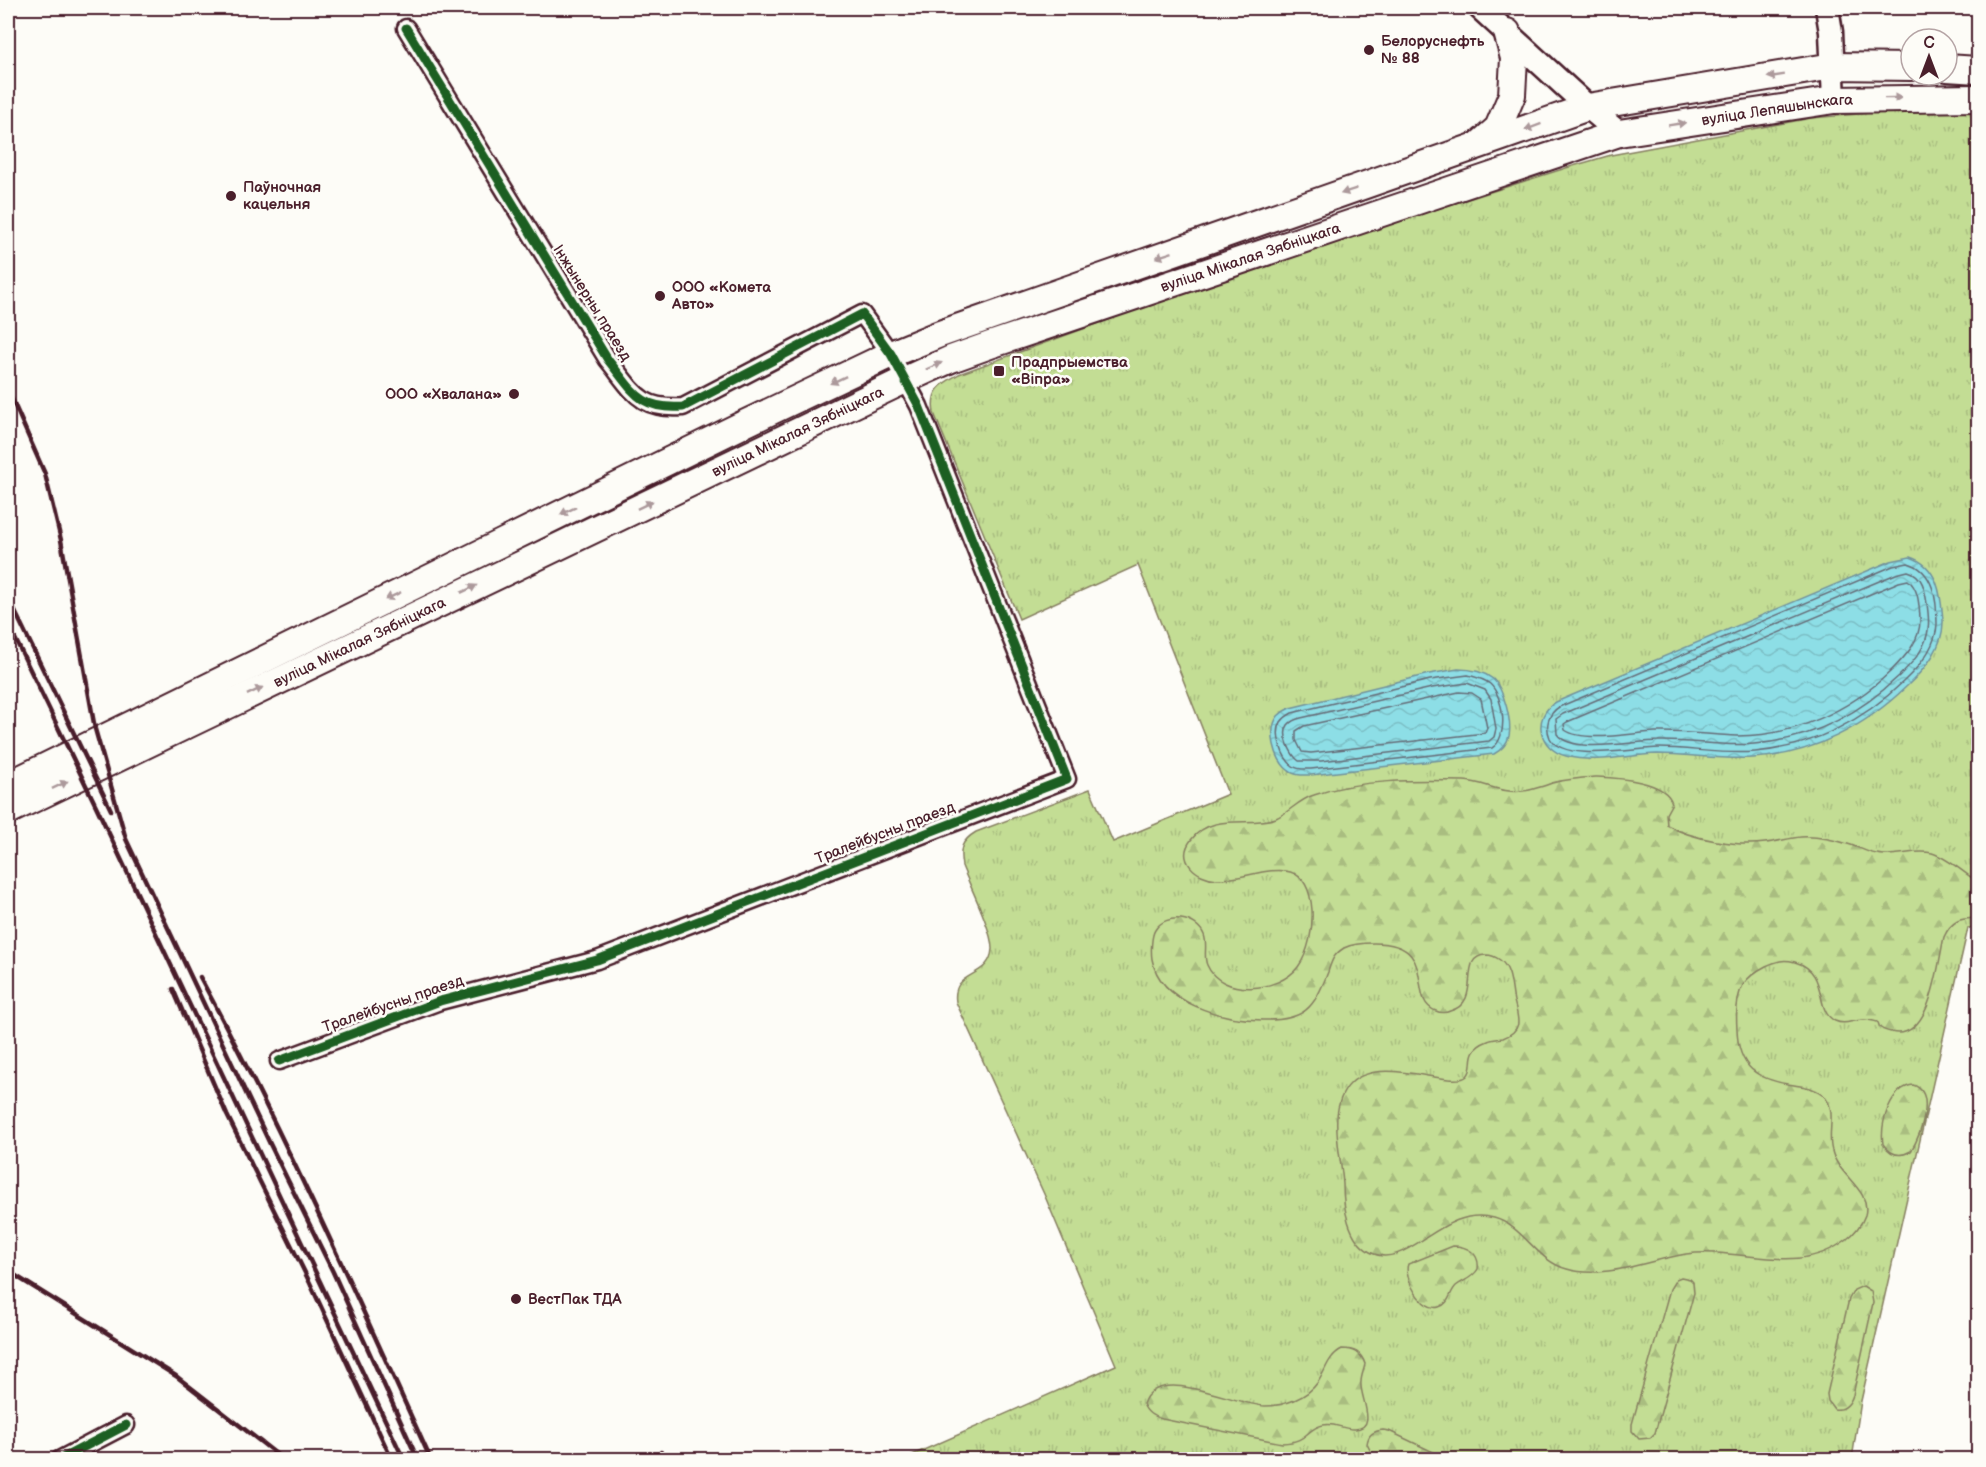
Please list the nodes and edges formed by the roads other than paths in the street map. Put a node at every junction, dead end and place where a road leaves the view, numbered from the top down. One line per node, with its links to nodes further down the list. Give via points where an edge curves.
1 (1480, 8): 4 (main road)
2 (1827, 8): 5 (main road)
3 (406, 28): 14 (street, Інжынерны праезд, via 608,360 639,399 662,408 683,407 862,314)
4 (1506, 32): 11 (main road); 13 (main road, via 1514,58 1512,95 1498,128)
5 (1833, 66): 6 (main road, вуліца Лепяшынскага); 10 (main road); 11 (main road, вуліца Лепяшынскага, one-way to 11)
6 (1899, 67)
7 (1959, 69): 8 (main road)
8 (1978, 70)
9 (1978, 98): 10 (main road, вуліца Лепяшынскага, one-way to 9)
10 (1834, 100): 12 (main road, вуліца Лепяшынскага, one-way to 10)
11 (1588, 107): 12 (main road); 13 (main road, вуліца Мікалая Зябніцкага, one-way to 13)
12 (1619, 133): 15 (main road, вуліца Мікалая Зябніцкага, one-way to 12, via 990,345)
13 (1478, 146): 14 (main road, вуліца Мікалая Зябніцкага, one-way to 14)
14 (891, 354): 15 (street, Тралейбусны праезд); 16 (main road, вуліца Мікалая Зябніцкага, one-way to 16)
15 (905, 380): 16 (main road, вуліца Мікалая Зябніцкага, one-way to 15); 20 (street, Тралейбусны праезд, via 922,413 1067,779 597,960 440,1001)
16 (197, 706): 17 (main road, вуліца Мікалая Зябніцкага)
17 (158, 725): 18 (main road, вуліца Мікалая Зябніцкага); 19 (main road, вуліца Мікалая Зябніцкага, one-way to 17)
18 (8, 785)
19 (8, 811)
20 (279, 1061)
21 (126, 1425): 22 (street)
22 (59, 1460)

